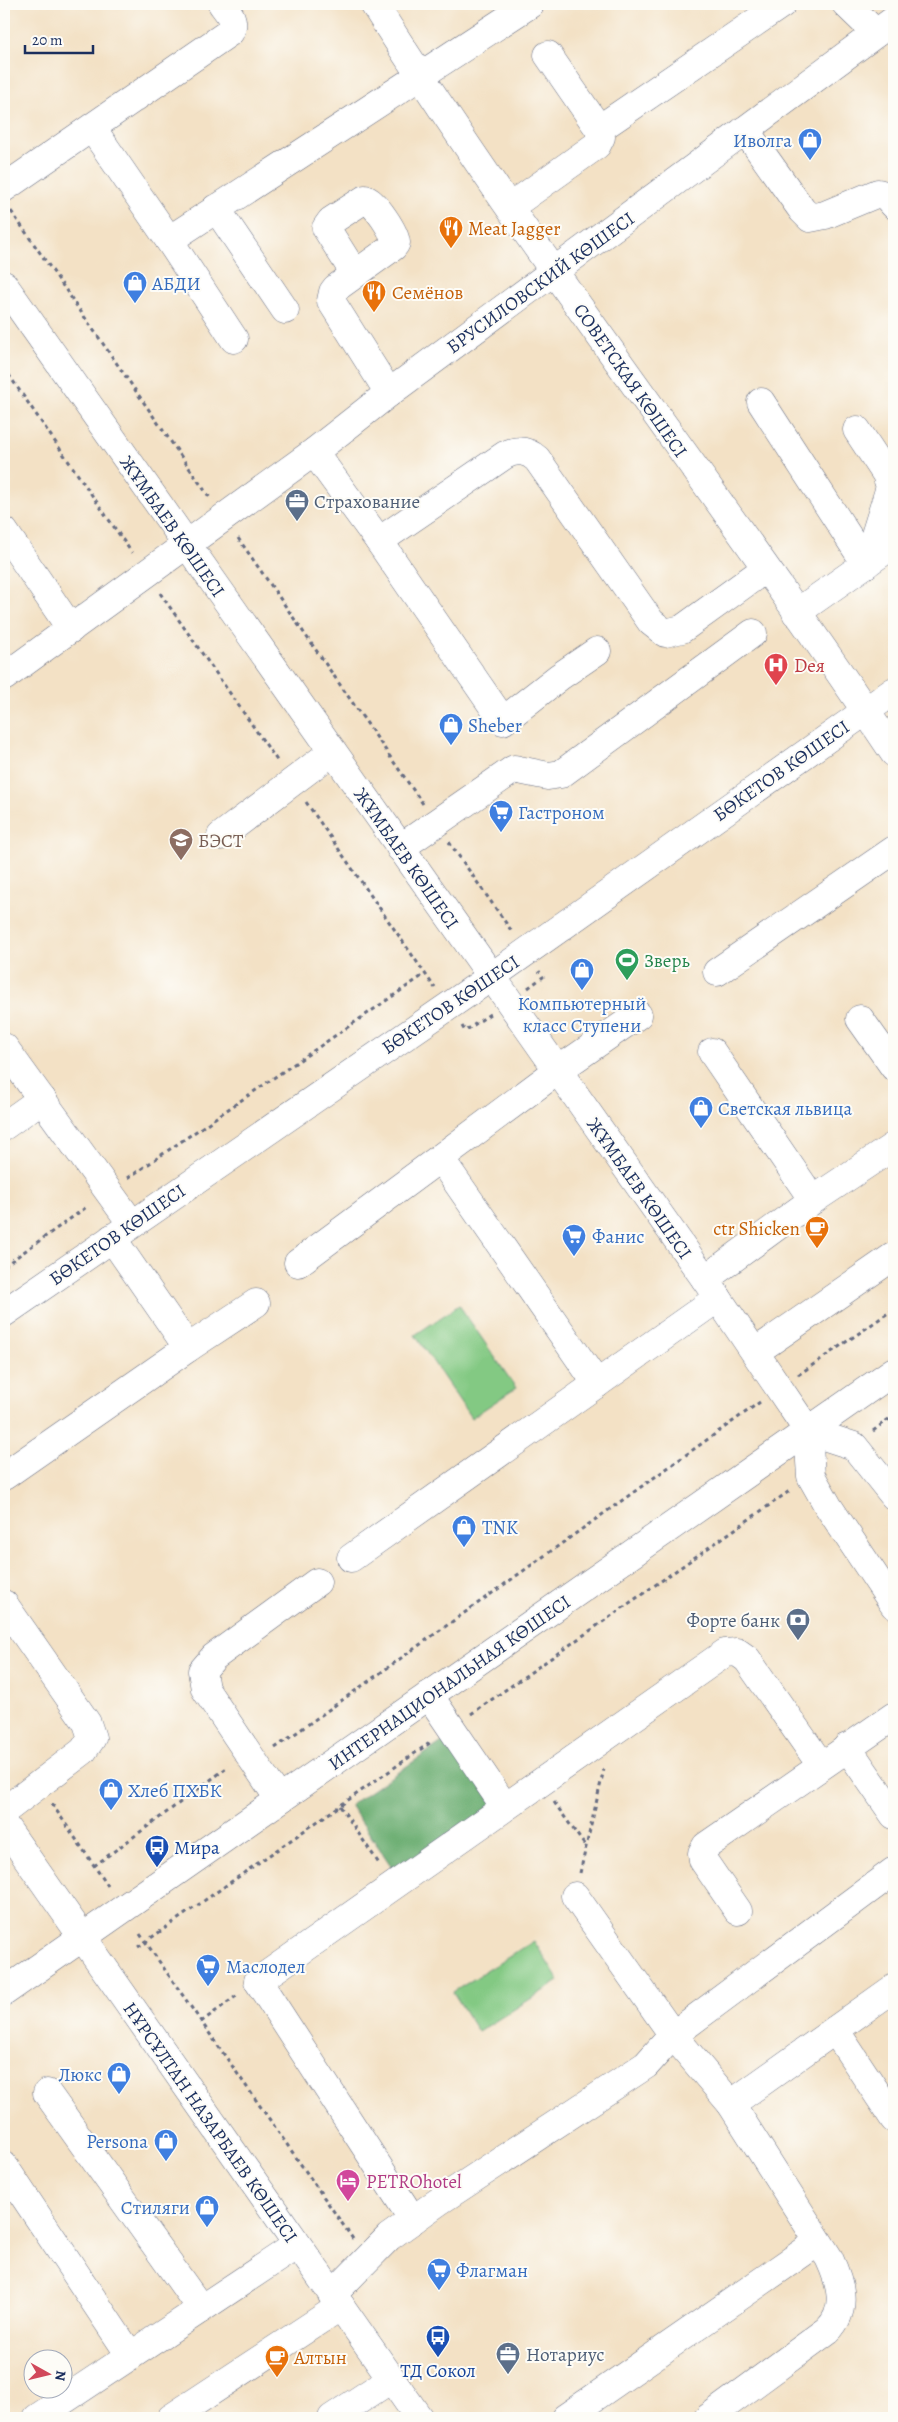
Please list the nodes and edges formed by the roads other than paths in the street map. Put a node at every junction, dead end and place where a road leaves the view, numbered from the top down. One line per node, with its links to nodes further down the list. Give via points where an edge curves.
1 (222, 4): 9 (main road, via 232,20 230,32)
2 (374, 4): 8 (main road, СОВЕТСКАЯ КӨШЕСІ)
3 (530, 4): 8 (main road)
4 (782, 4): 10 (main road)
5 (846, 4): 6 (main road)
6 (885, 27): 11 (main road, БРУСИЛОВСКИЙ КӨШЕСІ)
7 (548, 55): 10 (main road)
8 (419, 76): 14 (main road, СОВЕТСКАЯ КӨШЕСІ); 15 (main road)
9 (92, 128): 12 (main road); 16 (main road)
10 (599, 129): 14 (main road, via 601,137 597,145)
11 (745, 130): 13 (main road, via 810,218 825,216 878,194 889,198); 17 (main road, БРУСИЛОВСКИЙ КӨШЕСІ)
12 (7, 198)
13 (894, 206)
14 (510, 207): 17 (main road, СОВЕТСКАЯ КӨШЕСІ)
15 (216, 208): 16 (main road); 20 (main road)
16 (170, 240): 21 (main road)
17 (554, 272): 22 (main road, БРУСИЛОВСКИЙ КӨШЕСІ); 31 (main road, СОВЕТСКАЯ КӨШЕСІ)
18 (355, 274): 22 (main road, via 333,292 332,301)
19 (4, 285): 28 (main road, ЖҰМБАЕВ КӨШЕСІ)
20 (285, 310)
21 (234, 339)
22 (389, 393): 25 (main road, БРУСИЛОВСКИЙ КӨШЕСІ)
23 (761, 402): 30 (main road)
24 (857, 430): 30 (main road, via 886,474 890,487)
25 (314, 452): 27 (main road); 28 (main road, БРУСИЛОВСКИЙ КӨШЕСІ)
26 (4, 531): 33 (main road)
27 (379, 541): 31 (main road, via 505,455 521,451 537,459 651,622 665,633 682,629); 35 (main road, via 504,722)
28 (186, 544): 33 (main road, БРУСИЛОВСКИЙ КӨШЕСІ); 39 (main road, ЖҰМБАЕВ КӨШЕСІ)
29 (894, 544): 30 (main road)
30 (866, 564): 32 (main road)
31 (766, 569): 32 (main road, СОВЕТСКАЯ КӨШЕСІ)
32 (796, 613): 38 (main road, СОВЕТСКАЯ КӨШЕСІ)
33 (70, 629): 36 (main road, БРУСИЛОВСКИЙ КӨШЕСІ)
34 (753, 634): 42 (main road, via 561,774 548,776 514,769)
35 (597, 651)
36 (4, 677)
37 (894, 690): 38 (main road, БӨКЕТОВ КӨШЕСІ)
38 (866, 710): 40 (main road, СОВЕТСКАЯ КӨШЕСІ); 45 (main road, БӨКЕТОВ КӨШЕСІ)
39 (332, 752): 41 (main road); 42 (main road, ЖҰМБАЕВ КӨШЕСІ)
40 (894, 753)
41 (221, 836)
42 (400, 848): 45 (main road, ЖҰМБАЕВ КӨШЕСІ)
43 (894, 850): 44 (main road)
44 (716, 972)
45 (491, 977): 51 (main road, ЖҰМБАЕВ КӨШЕСІ); 57 (main road, БӨКЕТОВ КӨШЕСІ)
46 (638, 1016): 51 (main road)
47 (860, 1019): 50 (main road)
48 (4, 1047): 52 (main road)
49 (712, 1052): 56 (main road)
50 (894, 1068)
51 (557, 1071): 55 (main road); 60 (main road, ЖҰМБАЕВ КӨШЕСІ)
52 (42, 1100): 53 (main road); 57 (main road, via 108,1191)
53 (4, 1126)
54 (894, 1146): 56 (main road)
55 (440, 1158): 59 (main road); 66 (main road)
56 (813, 1200): 60 (main road)
57 (122, 1231): 62 (main road, БӨКЕТОВ КӨШЕСІ); 63 (main road)
58 (894, 1256): 64 (main road)
59 (298, 1263)
60 (711, 1289): 64 (main road, ЖҰМБАЕВ КӨШЕСІ); 66 (main road)
61 (256, 1304): 63 (main road)
62 (4, 1314)
63 (188, 1348): 68 (main road)
64 (755, 1352): 67 (main road, ЖҰМБАЕВ КӨШЕСІ)
65 (894, 1371): 67 (main road, ИНТЕРНАЦИОНАЛЬНАЯ КӨШЕСІ)
66 (597, 1384): 70 (main road)
67 (808, 1431): 69 (main road, via 854,1446); 73 (main road, via 811,1476); 74 (main road, ИНТЕРНАЦИОНАЛЬНАЯ КӨШЕСІ)
68 (4, 1476)
69 (894, 1496)
70 (352, 1558)
71 (317, 1582): 78 (main road, via 214,1657 202,1671 205,1689)
72 (4, 1604): 80 (main road, via 90,1730 92,1738 83,1752)
73 (894, 1605)
74 (429, 1695): 78 (main road, ИНТЕРНАЦИОНАЛЬНАЯ КӨШЕСІ); 79 (main road)
75 (894, 1716): 76 (main road)
76 (846, 1748): 77 (main road); 81 (main road)
77 (821, 1765): 79 (main road, via 747,1659 737,1652 726,1653); 85 (main road, via 713,1841 702,1853 706,1866)
78 (279, 1799): 86 (main road, ИНТЕРНАЦИОНАЛЬНАЯ КӨШЕСІ)
79 (505, 1807): 95 (main road, via 258,1981)
80 (4, 1811)
81 (894, 1815)
82 (4, 1825): 86 (main road, НҰРСҰЛТАН НАЗАРБАЕВ КӨШЕСІ)
83 (894, 1870): 90 (main road)
84 (575, 1896): 90 (main road)
85 (738, 1911)
86 (83, 1938): 88 (main road, ИНТЕРНАЦИОНАЛЬНАЯ КӨШЕСІ); 97 (main road, НҰРСҰЛТАН НАЗАРБАЕВ КӨШЕСІ)
87 (894, 1988): 89 (main road)
88 (4, 1992)
89 (834, 2030): 92 (main road); 93 (main road)
90 (673, 2035): 92 (main road); 95 (main road, via 646,2065)
91 (47, 2093): 99 (main road)
92 (731, 2104): 96 (main road)
93 (894, 2119)
94 (4, 2166): 100 (main road)
95 (413, 2220): 98 (main road, via 389,2237)
96 (818, 2242): 106 (main road); 107 (main road, via 839,2287 840,2310 836,2322)
97 (297, 2245): 98 (main road, НҰРСҰЛТАН НАЗАРБАЕВ КӨШЕСІ); 99 (main road)
98 (336, 2300): 101 (main road, НҰРСҰЛТАН НАЗАРБАЕВ КӨШЕСІ); 103 (main road)
99 (201, 2309): 100 (main road)
100 (130, 2354): 102 (main road)
101 (391, 2379): 104 (main road); 105 (main road, НҰРСҰЛТАН НАЗАРБАЕВ КӨШЕСІ)
102 (37, 2418)
103 (171, 2418)
104 (332, 2418)
105 (419, 2418)
106 (566, 2418)
107 (708, 2418)

